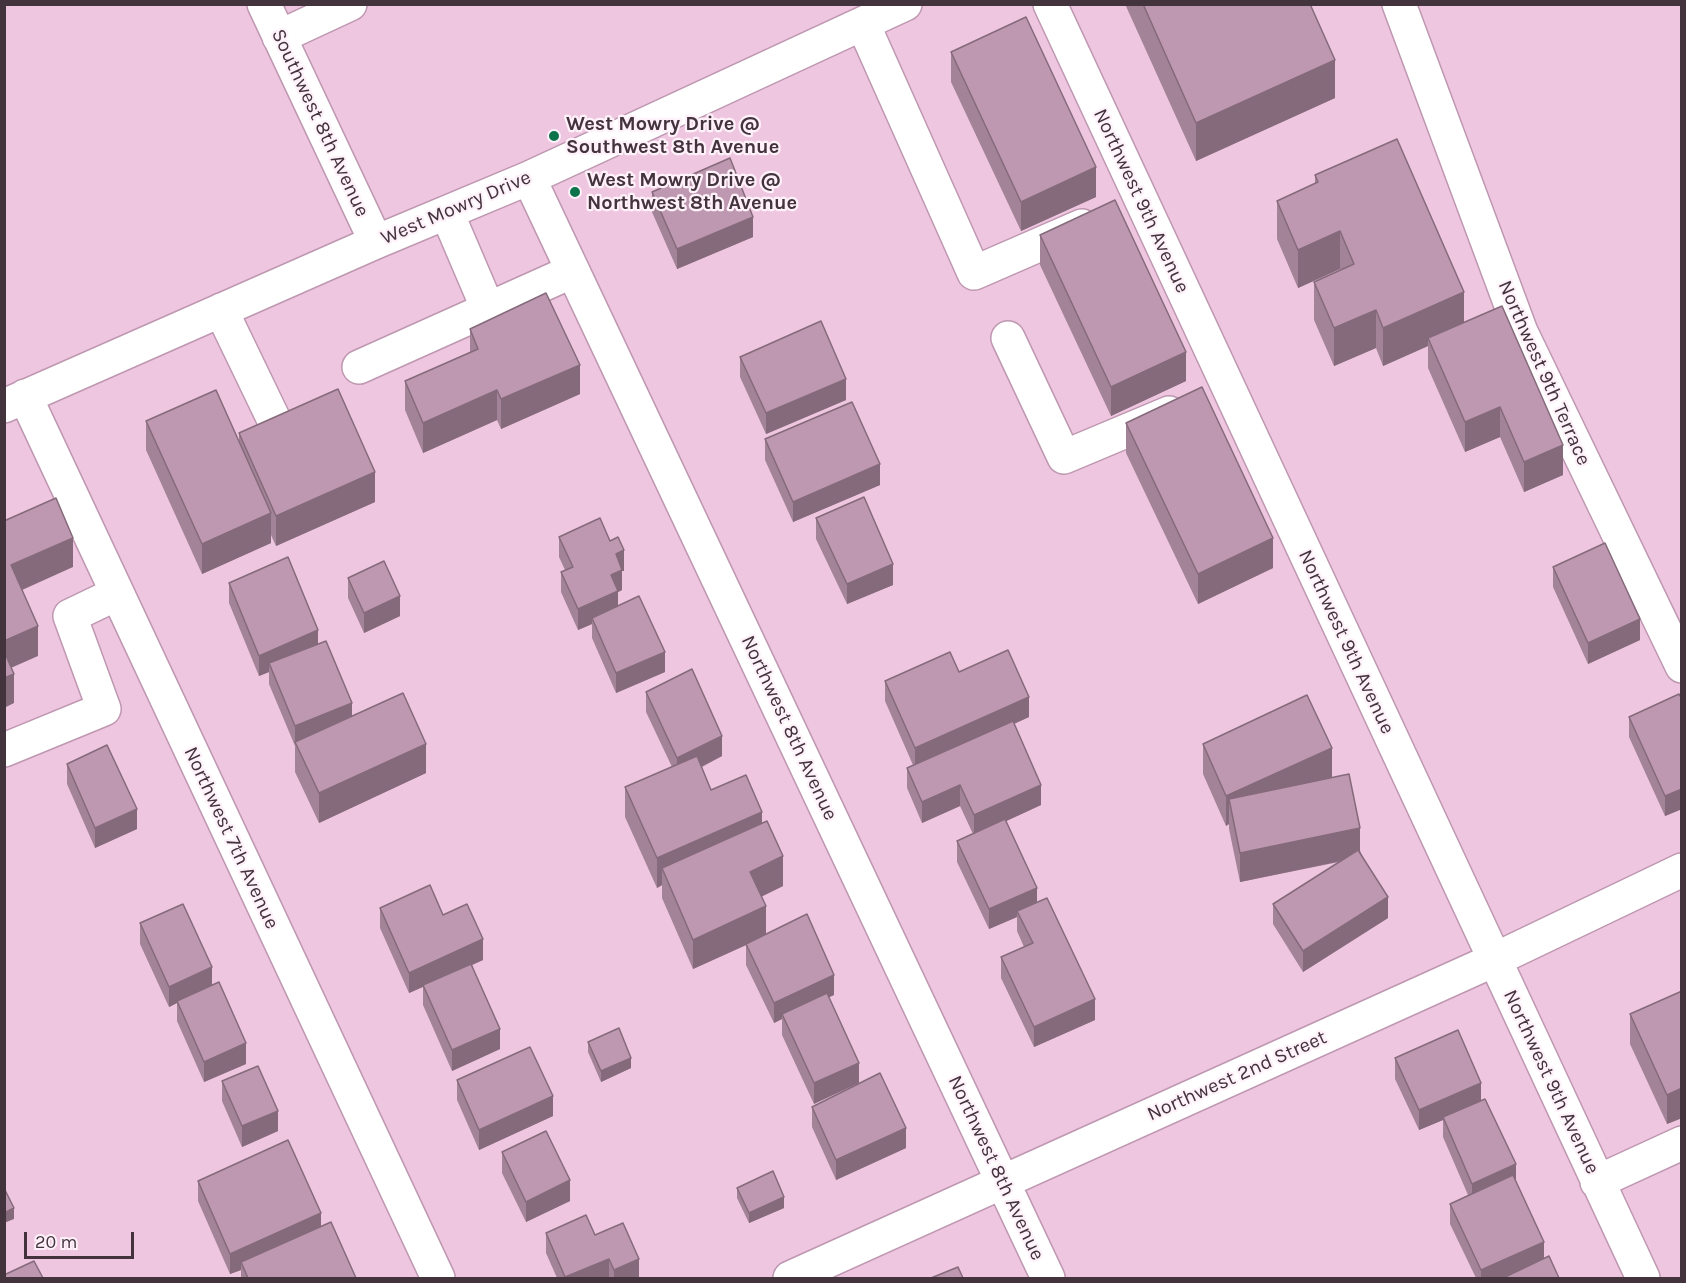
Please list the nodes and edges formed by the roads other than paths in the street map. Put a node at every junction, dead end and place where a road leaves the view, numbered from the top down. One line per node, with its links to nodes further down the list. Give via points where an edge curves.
1 (264, 4): 7 (street, Southwest 8th Avenue)
2 (350, 4): 7 (street)
3 (905, 4): 6 (street, West Mowry Drive)
4 (1050, 4): 9 (street, Northwest 9th Avenue)
5 (1399, 4): 21 (street, Northwest 9th Terrace, via 1521,332)
6 (863, 24): 8 (street, West Mowry Drive); 9 (street, via 974,273)
7 (279, 37): 11 (street, Southwest 8th Avenue)
8 (529, 178): 10 (street, West Mowry Drive); 12 (street, Northwest 8th Avenue)
9 (1141, 200): 17 (street, Northwest 9th Avenue)
10 (447, 213): 11 (street, West Mowry Drive); 13 (street)
11 (376, 242): 14 (street, West Mowry Drive)
12 (573, 271): 13 (street); 26 (street, Northwest 8th Avenue)
13 (488, 309): 16 (street)
14 (221, 310): 18 (street, West Mowry Drive); 19 (street)
15 (1008, 339): 17 (street, via 1064,457)
16 (359, 367)
17 (1228, 388): 24 (street, Northwest 9th Avenue)
18 (15, 401): 20 (street, Northwest 7th Avenue)
19 (275, 422)
20 (116, 594): 22 (street, via 70,616 104,708); 28 (street, Northwest 7th Avenue)
21 (1682, 666)
22 (4, 750)
23 (1682, 870): 24 (street, Northwest 2nd Street)
24 (1494, 960): 26 (street, Northwest 2nd Street); 27 (street, Northwest 9th Avenue)
25 (1682, 1143): 27 (street)
26 (1003, 1181): 29 (street, Northwest 2nd Street); 30 (street, Northwest 8th Avenue)
27 (1597, 1182): 31 (street, Northwest 9th Avenue)
28 (438, 1278)
29 (790, 1278)
30 (1048, 1278)
31 (1642, 1278)

